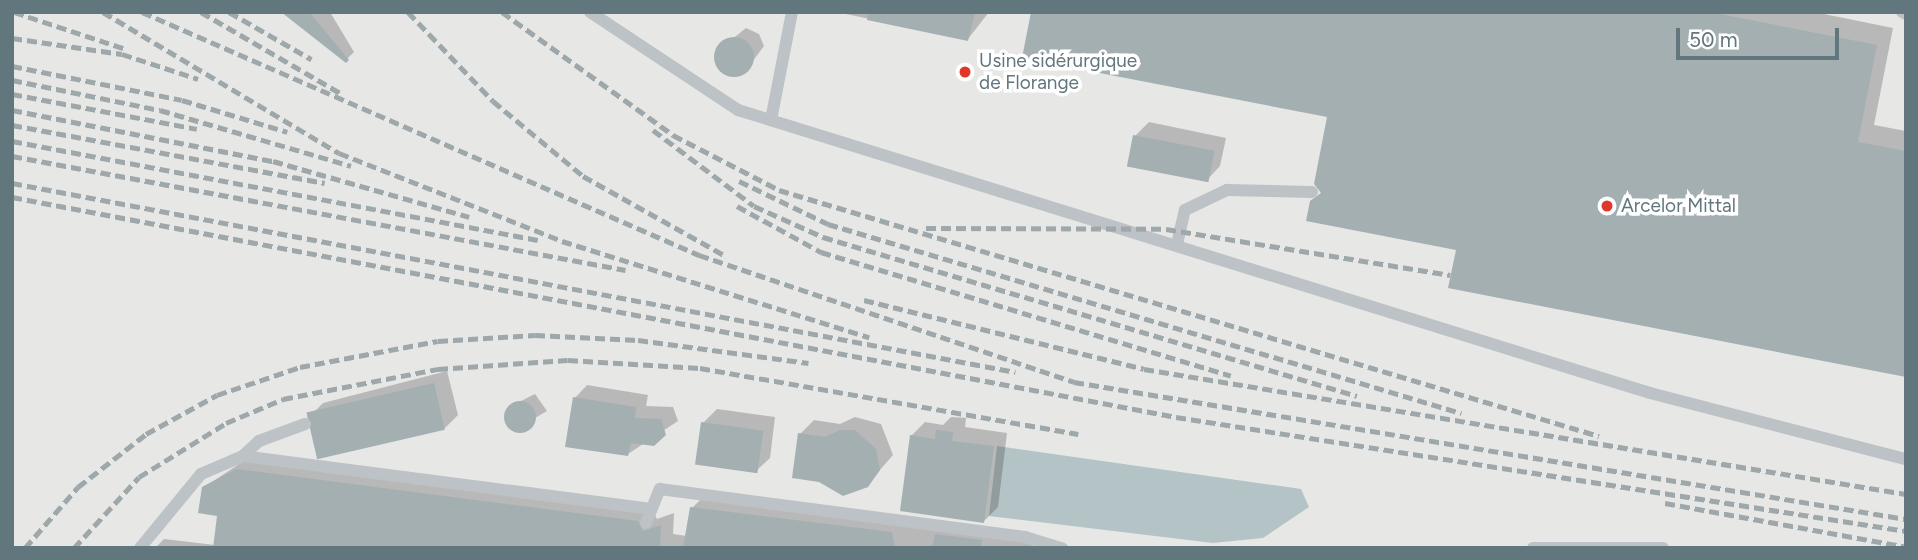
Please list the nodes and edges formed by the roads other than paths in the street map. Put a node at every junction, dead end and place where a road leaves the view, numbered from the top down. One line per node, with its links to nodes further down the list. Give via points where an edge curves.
1 (590, 12): 3 (lane, via 738,110)
2 (793, 12): 3 (lane)
3 (771, 120): 5 (lane)
4 (1312, 192): 5 (lane, via 1227,190 1185,210)
5 (1177, 244): 8 (lane, via 1650,393)
6 (305, 424): 7 (lane, via 259,441)
7 (243, 456): 9 (lane); 11 (lane, via 201,474)
8 (1906, 459)
9 (652, 509): 10 (lane); 12 (lane, via 660,489 1026,537)
10 (646, 523)
11 (141, 548)
12 (1062, 548)
13 (1533, 548): 14 (lane)
14 (1663, 548)

